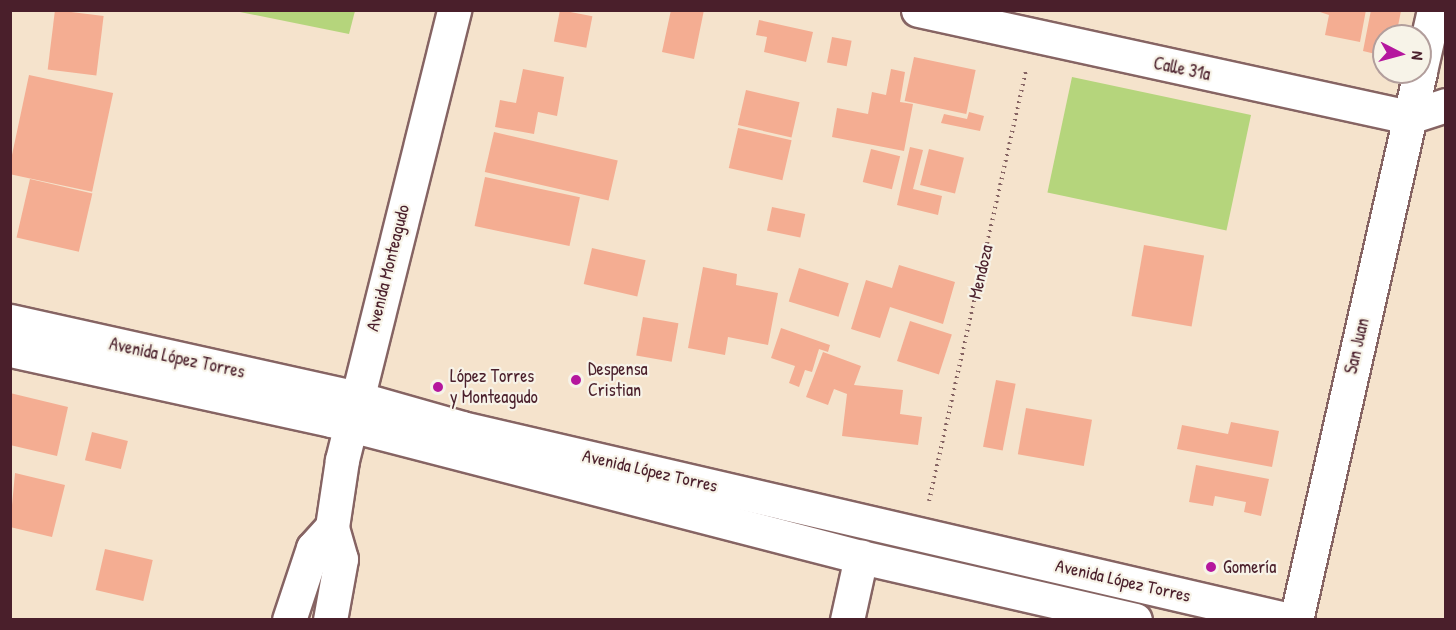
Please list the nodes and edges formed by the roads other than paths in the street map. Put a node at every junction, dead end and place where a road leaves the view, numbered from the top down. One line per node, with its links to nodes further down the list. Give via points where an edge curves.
1 (454, 10): 9 (main road, Avenida Monteagudo)
2 (918, 10): 3 (main road, Calle 31a)
3 (1036, 24): 6 (main road, Calle 31a)
4 (1417, 84): 6 (main road, San Juan)
5 (1446, 105): 6 (main road, Calle 31a)
6 (1409, 117): 17 (main road, San Juan)
7 (10, 321): 9 (main road, Avenida López Torres)
8 (10, 350): 9 (main road, Avenida López Torres)
9 (355, 412): 10 (main road, Avenida Monteagudo); 11 (main road, Avenida López Torres); 16 (main road, Avenida López Torres, via 462,428)
10 (332, 526): 12 (main road, Avenida Monteagudo, via 313,548); 13 (main road, Avenida Monteagudo, via 341,559)
11 (861, 557): 14 (main road); 15 (main road, Avenida López Torres)
12 (289, 620)
13 (330, 620)
14 (848, 620)
15 (1135, 620)
16 (1290, 620)
17 (1296, 620)

